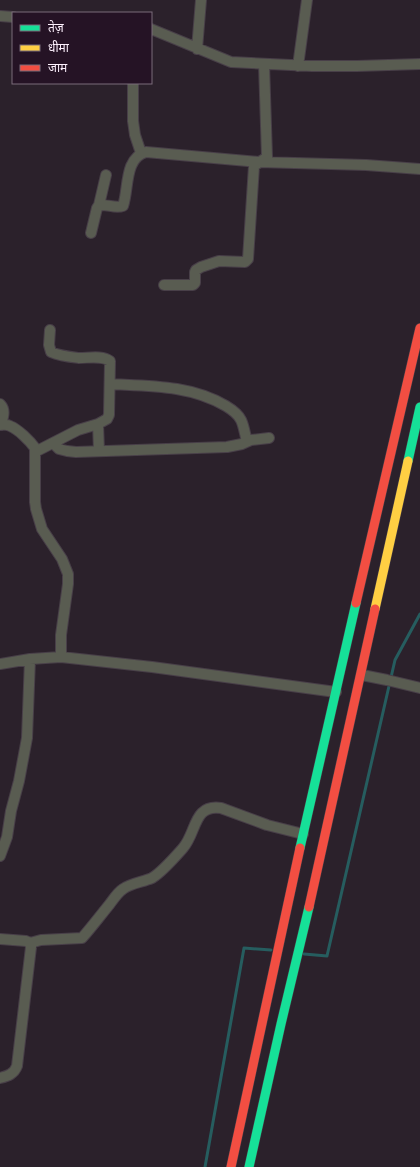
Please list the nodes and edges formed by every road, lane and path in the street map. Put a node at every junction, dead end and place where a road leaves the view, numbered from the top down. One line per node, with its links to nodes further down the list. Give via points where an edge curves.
1 (201, 0): 6 (street)
2 (307, 0): 9 (street)
3 (0, 16): 4 (street)
4 (12, 17)
5 (152, 29): 6 (street)
6 (197, 49): 7 (street, via 231,62)
7 (264, 64): 9 (street); 12 (street, via 267,157)
8 (420, 64): 9 (street)
9 (298, 66)
10 (133, 84): 11 (street, via 133,121)
11 (141, 153): 12 (street); 15 (street, via 131,165 123,206 116,208)
12 (259, 162): 13 (street); 17 (street, via 254,166 248,259 241,263 219,261 201,267 195,272 196,280 193,285)
13 (420, 168)
14 (106, 175): 15 (street)
15 (99, 205): 16 (street)
16 (91, 233)
17 (164, 285)
18 (420, 328): 35 (highway)
19 (50, 330): 20 (street, via 51,352 79,358 104,358 110,361)
20 (111, 384): 23 (street, via 109,415); 26 (street, via 166,387 190,391 220,402 241,420)
21 (0, 404): 24 (street, via 4,410)
22 (420, 407): 33 (highway)
23 (98, 424): 27 (street, via 78,430); 28 (street)
24 (1, 425): 29 (street, via 14,428 32,443)
25 (269, 438): 26 (street)
26 (247, 441): 28 (street, via 219,448)
27 (53, 444): 28 (street, via 68,451); 29 (street)
28 (99, 451)
29 (36, 452): 30 (street, via 34,502 42,529 62,559 68,574)
30 (61, 657): 31 (street); 35 (street)
31 (30, 660): 32 (street); 37 (street, via 27,738 7,837)
32 (0, 664)
33 (362, 675): 34 (street); 42 (highway)
34 (420, 688)
35 (336, 692): 36 (highway)
36 (304, 834): 39 (street, via 222,808 208,809 197,818 191,835 173,859 152,878 123,889 82,938); 41 (highway)
37 (0, 856)
38 (0, 939): 39 (street)
39 (30, 943): 40 (street, via 17,1066 12,1074)
40 (0, 1078)
41 (231, 1167)
42 (249, 1167)

